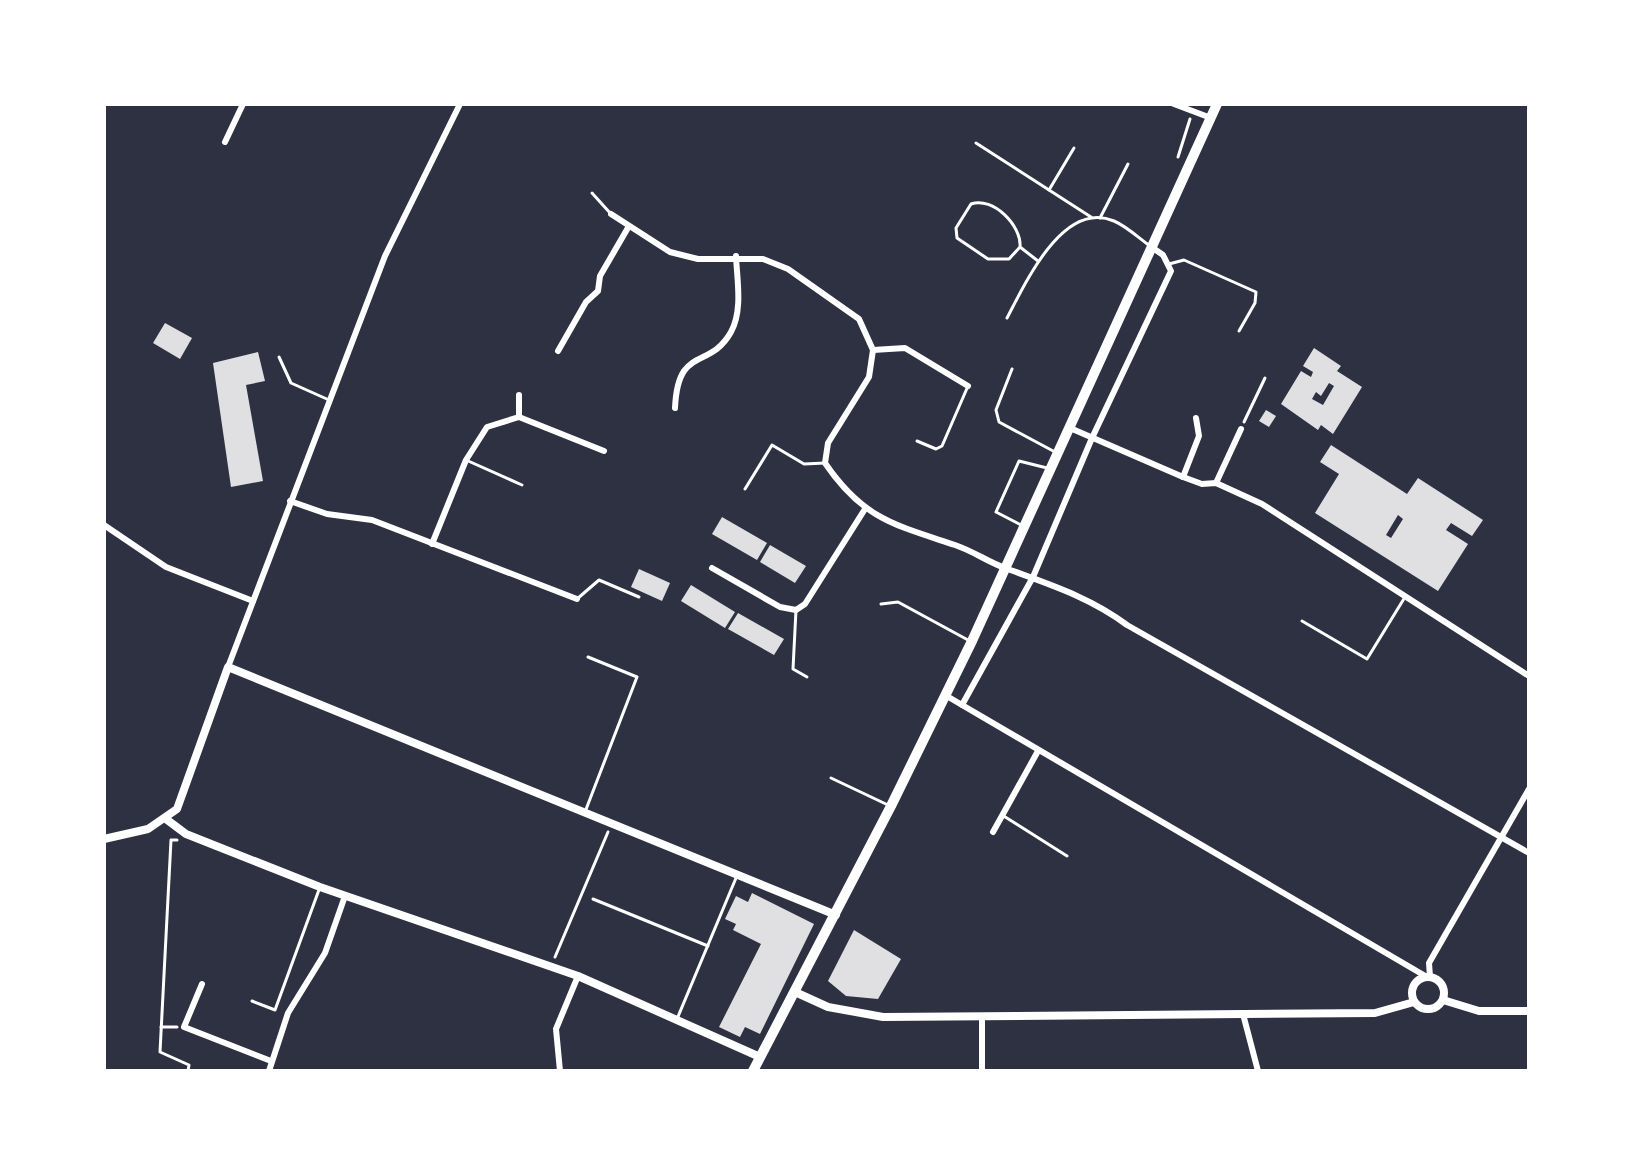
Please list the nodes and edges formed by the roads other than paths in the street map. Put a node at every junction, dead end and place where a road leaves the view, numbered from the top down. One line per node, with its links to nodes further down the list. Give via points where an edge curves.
1 (243, 104): 7 (street)
2 (460, 104): 30 (street, via 385,256)
3 (1174, 104): 5 (street)
4 (1217, 104): 6 (main road)
5 (1188, 107): 6 (street)
6 (1211, 118): 18 (main road)
7 (225, 142)
8 (976, 143): 11 (lane)
9 (1074, 148): 11 (lane)
10 (1128, 164): 15 (lane)
11 (1049, 190): 14 (lane)
12 (592, 193): 13 (lane)
13 (611, 214): 16 (street)
14 (1091, 217): 15 (lane); 20 (lane, via 1058,237)
15 (1100, 218): 18 (lane, via 1113,220)
16 (629, 226): 19 (street, via 670,252 698,259); 25 (street, via 600,276 598,291)
17 (1020, 247): 17 (lane, via 1018,229 984,203 971,204 956,228 957,238 988,259 1009,259); 20 (lane)
18 (1153, 248): 21 (street); 34 (main road)
19 (736, 256): 24 (street, via 788,269 859,319); 31 (street, via 738,311 730,333 687,364 676,381)
20 (1038, 261): 22 (lane)
21 (1169, 264): 23 (lane, via 1184,260 1256,292); 36 (street, via 1171,271)
22 (1007, 318)
23 (1239, 331)
24 (873, 350): 28 (street, via 905,348); 41 (street, via 869,377 828,443)
25 (558, 351)
26 (279, 357): 30 (lane, via 291,383)
27 (1012, 369): 39 (lane, via 996,410 999,422)
28 (968, 386): 37 (lane, via 942,446 936,449)
29 (519, 395): 32 (street)
30 (329, 400): 47 (street)
31 (675, 408)
32 (519, 417): 38 (street); 40 (street, via 487,427)
33 (1196, 418): 43 (street, via 1199,436)
34 (1070, 428): 36 (street); 39 (main road)
35 (1241, 429): 44 (street)
36 (1092, 438): 43 (street); 54 (street)
37 (917, 441)
38 (604, 451)
39 (1058, 453): 42 (main road)
40 (466, 460): 45 (lane); 51 (street)
41 (825, 463): 46 (lane, via 804,464 772,445); 48 (street)
42 (1051, 469): 50 (main road); 50 (lane, via 1019,461 996,512)
43 (1183, 477): 44 (street)
44 (1216, 483): 56 (street, via 1262,504)
45 (522, 485)
46 (745, 489)
47 (290, 501): 51 (street, via 327,514 372,520); 58 (street)
48 (865, 509): 52 (street, via 903,530 958,546); 60 (street, via 805,604)
49 (104, 525): 58 (street, via 166,567)
50 (1023, 526): 52 (main road)
51 (432, 544): 57 (street)
52 (1003, 567): 54 (street); 62 (main road)
53 (712, 568): 60 (street, via 780,607)
54 (1033, 577): 68 (street); 77 (street, via 1102,606)
55 (639, 597): 57 (lane, via 599,580)
56 (1405, 597): 61 (lane, via 1367,659); 65 (street)
57 (577, 599)
58 (253, 601): 64 (street)
59 (881, 604): 62 (lane, via 898,602)
60 (796, 610): 66 (lane, via 793,669)
61 (1302, 621)
62 (972, 641): 67 (main road)
63 (588, 657): 73 (lane, via 637,677)
64 (228, 667): 73 (street); 75 (street, via 177,809)
65 (1529, 676)
66 (807, 677)
67 (945, 695): 68 (street); 72 (main road)
68 (962, 705): 69 (street)
69 (1038, 751): 74 (street); 88 (street)
70 (831, 778): 72 (lane)
71 (1529, 789): 77 (street)
72 (891, 806): 85 (main road)
73 (585, 812): 81 (street)
74 (1002, 815): 76 (street); 80 (lane)
75 (166, 819): 78 (street); 82 (street, via 186,834)
76 (993, 832)
77 (1500, 837): 79 (street); 88 (street, via 1429,963)
78 (104, 839)
79 (1529, 853)
80 (1067, 856)
81 (738, 875): 85 (street); 86 (lane)
82 (320, 887): 83 (street); 92 (lane, via 275,1010)
83 (345, 896): 87 (street); 99 (street, via 325,953 288,1013)
84 (593, 899): 86 (lane)
85 (836, 915): 90 (main road)
86 (708, 946): 97 (lane)
87 (578, 976): 97 (street); 101 (street, via 556,1029)
88 (1429, 977): 91 (street, via 1443,986); 93 (street, via 1413,985)
89 (202, 984): 99 (street, via 184,1027)
90 (795, 992): 96 (street, via 828,1007 883,1017); 98 (main road)
91 (1443, 1000): 93 (street, via 1431,1009); 94 (street, via 1479,1011)
92 (252, 1001)
93 (1414, 1002): 95 (street, via 1375,1013)
94 (1529, 1011)
95 (1243, 1014): 96 (street); 104 (street)
96 (982, 1017): 103 (street)
97 (676, 1021): 98 (street)
98 (760, 1057): 102 (main road)
99 (271, 1061): 100 (street)
100 (269, 1071)
101 (560, 1071)
102 (753, 1071)
103 (982, 1071)
104 (1258, 1071)

